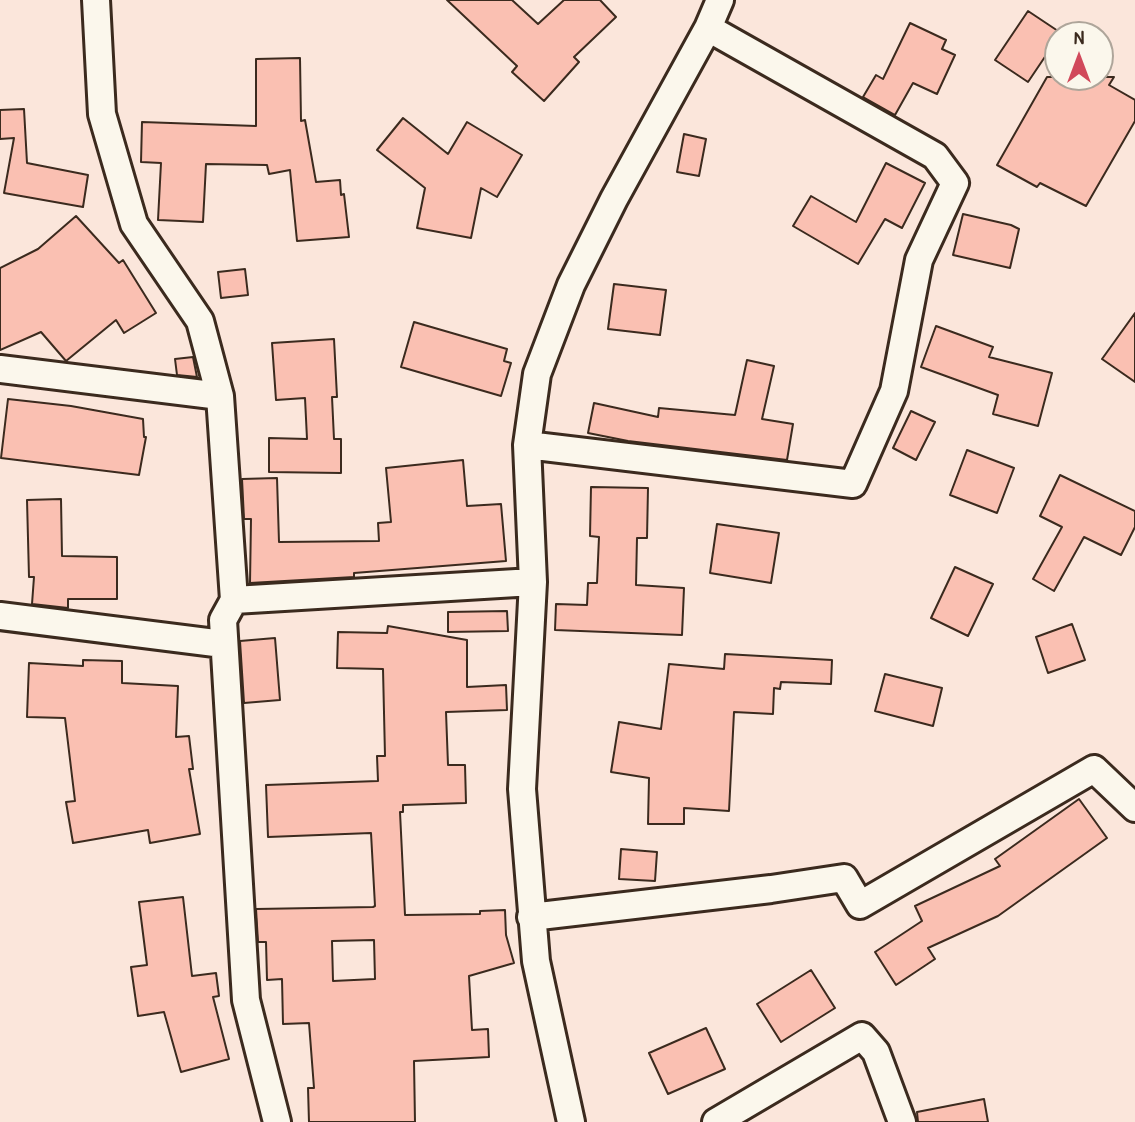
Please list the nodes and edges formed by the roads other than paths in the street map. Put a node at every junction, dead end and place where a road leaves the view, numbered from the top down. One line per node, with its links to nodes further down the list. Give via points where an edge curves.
1 (96, 0): 5 (street, via 102,114 134,225 200,321)
2 (720, 0): 3 (street)
3 (708, 28): 6 (street, via 570,285 537,374); 6 (street, via 935,156 956,183 919,260 894,391 853,484)
4 (0, 369): 5 (street)
5 (220, 396): 8 (street)
6 (527, 445): 7 (street)
7 (533, 582): 8 (street); 12 (street, via 522,789)
8 (234, 600): 10 (street, via 223,621)
9 (0, 616): 10 (street)
10 (223, 644): 13 (street, via 246,999)
11 (1135, 808): 12 (street, via 1094,769 860,905 844,878)
12 (531, 917): 14 (street, via 540,986)
13 (277, 1122)
14 (571, 1122)
15 (716, 1122): 16 (street, via 862,1036 876,1052)
16 (902, 1122)

